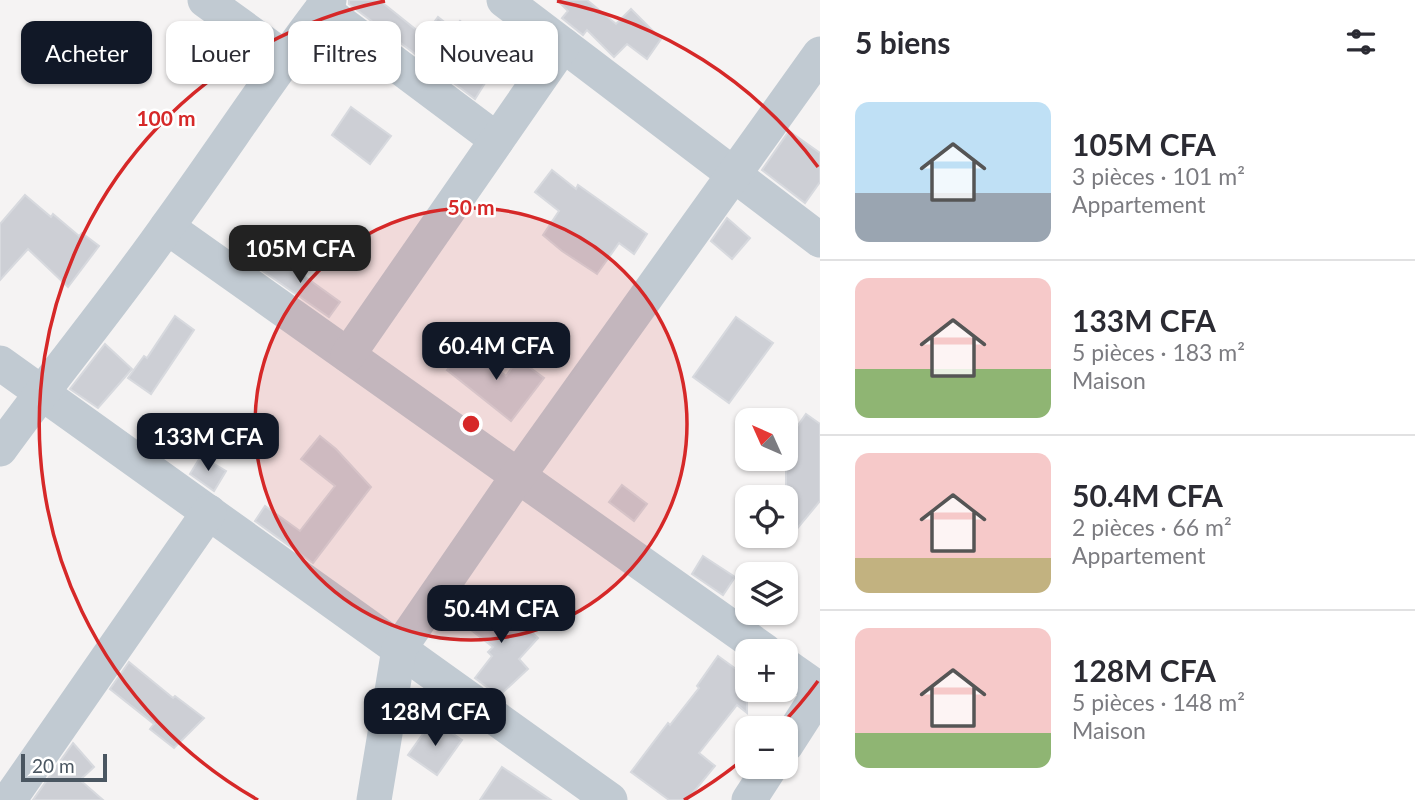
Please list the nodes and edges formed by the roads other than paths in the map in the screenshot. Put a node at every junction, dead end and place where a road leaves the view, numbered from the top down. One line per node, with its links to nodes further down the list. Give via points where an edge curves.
1 (205, 0): 6 (street)
2 (505, 0): 4 (street)
3 (326, 4): 6 (street); 7 (street)
4 (563, 44): 7 (street); 8 (street)
5 (820, 54): 8 (street)
6 (285, 58): 9 (street)
7 (497, 140): 11 (street)
8 (734, 175): 10 (street); 15 (street)
9 (167, 227): 11 (street); 13 (street)
10 (820, 240)
11 (348, 355): 15 (street)
12 (0, 363): 13 (street)
13 (41, 391): 14 (street); 16 (street)
14 (0, 449)
15 (518, 476): 17 (street); 18 (street)
16 (209, 512): 18 (street); 23 (street)
17 (748, 639)
18 (399, 649): 24 (street); 25 (street)
19 (798, 675): 20 (street)
20 (820, 691): 21 (street)
21 (798, 725)
22 (763, 779): 26 (street)
23 (9, 800)
24 (374, 800)
25 (610, 800)
26 (749, 800)

